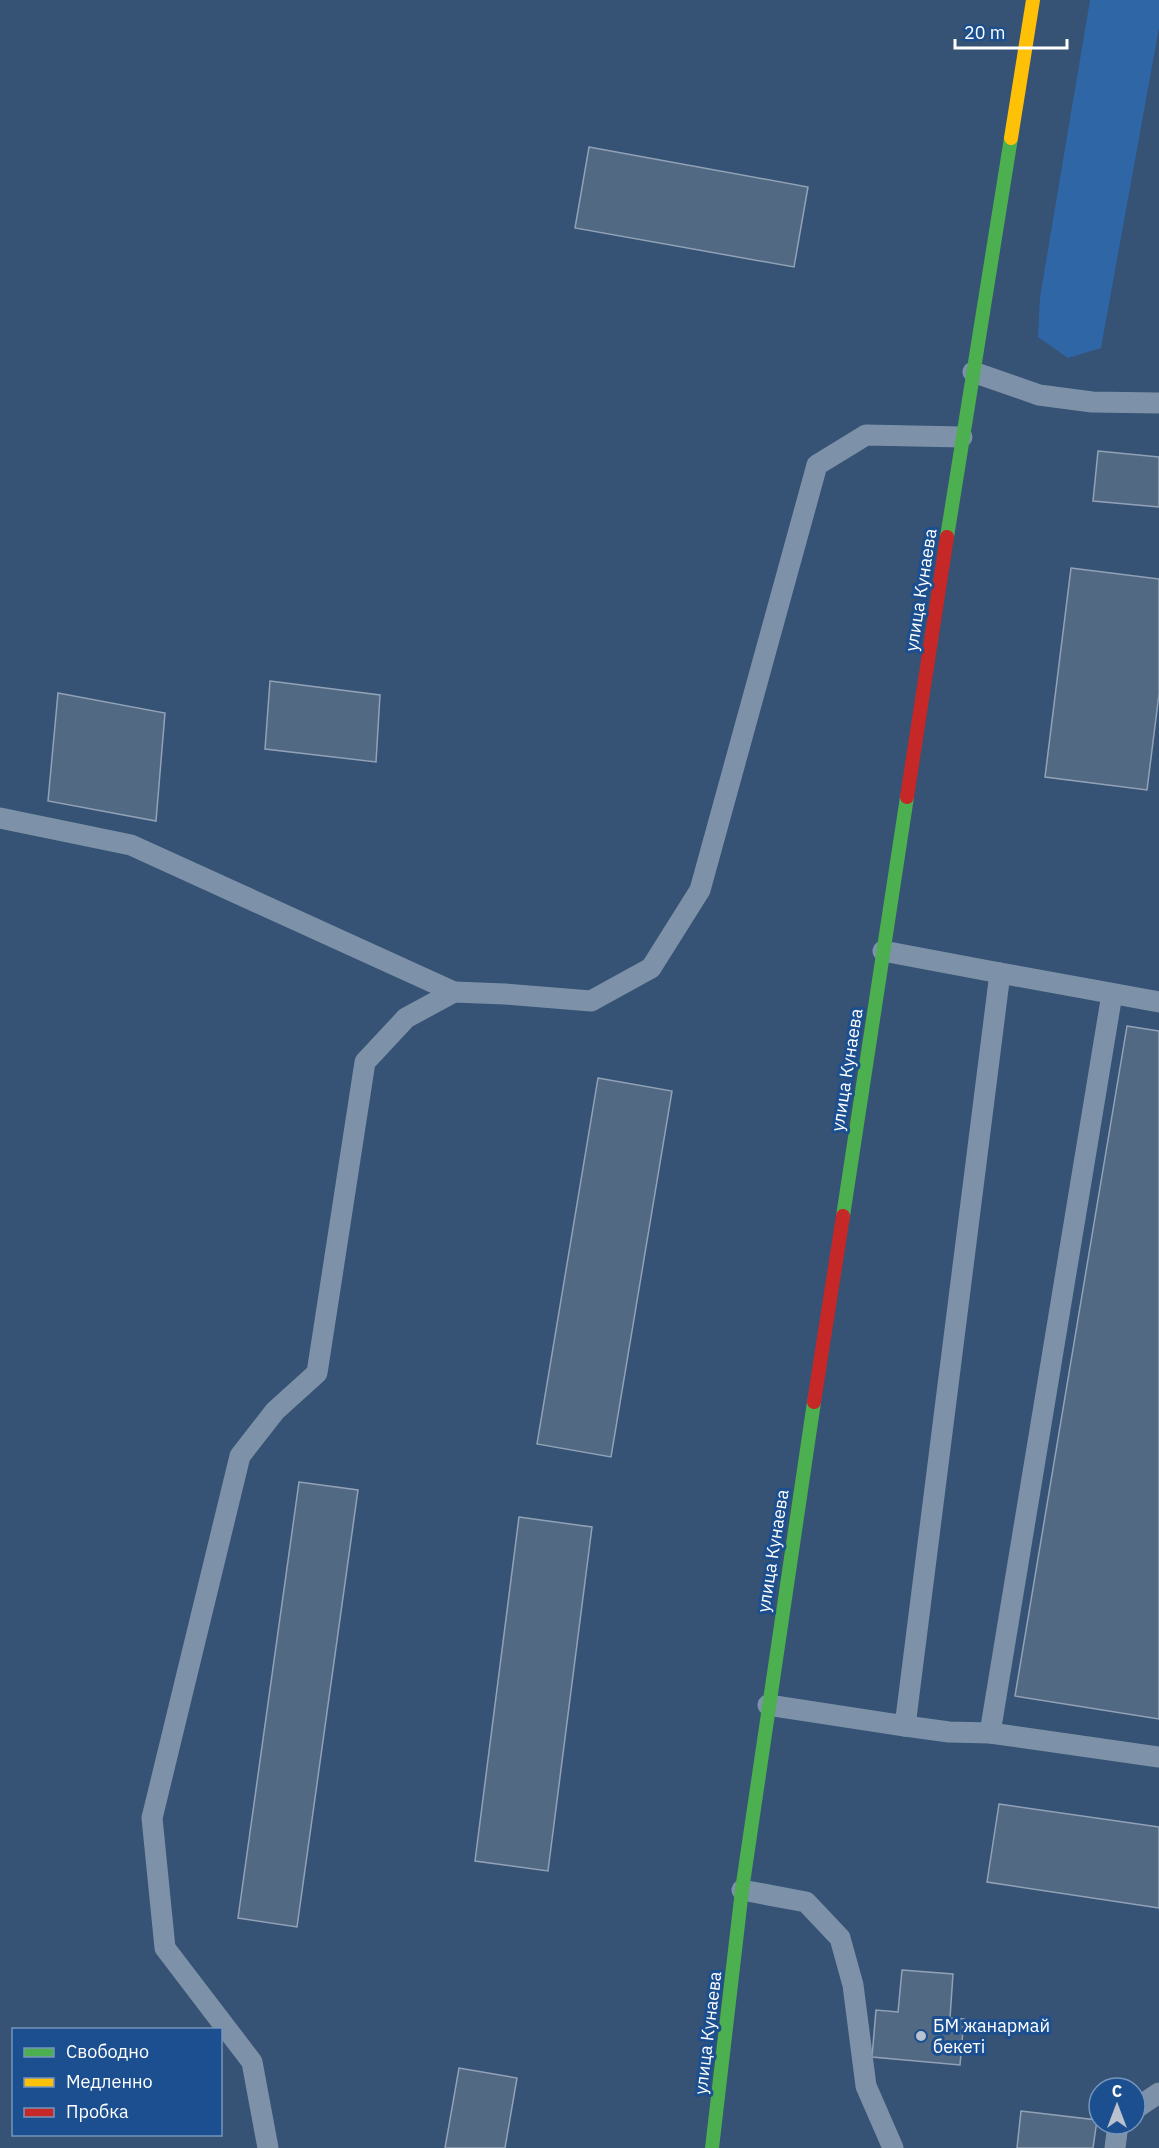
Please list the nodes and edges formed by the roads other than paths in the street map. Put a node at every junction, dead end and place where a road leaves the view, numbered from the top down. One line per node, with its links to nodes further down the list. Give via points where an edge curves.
1 (1033, 0): 2 (street, улица Кунаева)
2 (973, 372): 3 (lane, via 1039,395 1092,402); 4 (street, улица Кунаева)
3 (1158, 400)
4 (962, 437): 6 (street, улица Кунаева); 8 (lane, via 866,435 817,465 700,890 651,968 591,1001)
5 (0, 818): 8 (lane, via 131,845)
6 (883, 951): 7 (lane); 11 (street, улица Кунаева)
7 (1000, 973): 9 (lane); 12 (lane)
8 (454, 992): 16 (lane, via 406,1017 365,1062 317,1373 275,1411 240,1456 152,1818 165,1948 252,2062)
9 (1112, 994): 10 (lane); 13 (lane)
10 (1159, 1002)
11 (768, 1705): 12 (lane); 15 (street, улица Кунаева)
12 (905, 1726): 13 (lane)
13 (990, 1733): 14 (lane)
14 (1159, 1757)
15 (742, 1890): 17 (street, улица Кунаева); 18 (lane, via 806,1902 840,1938 853,1985 866,2086)
16 (268, 2148)
17 (712, 2148)
18 (893, 2148)

